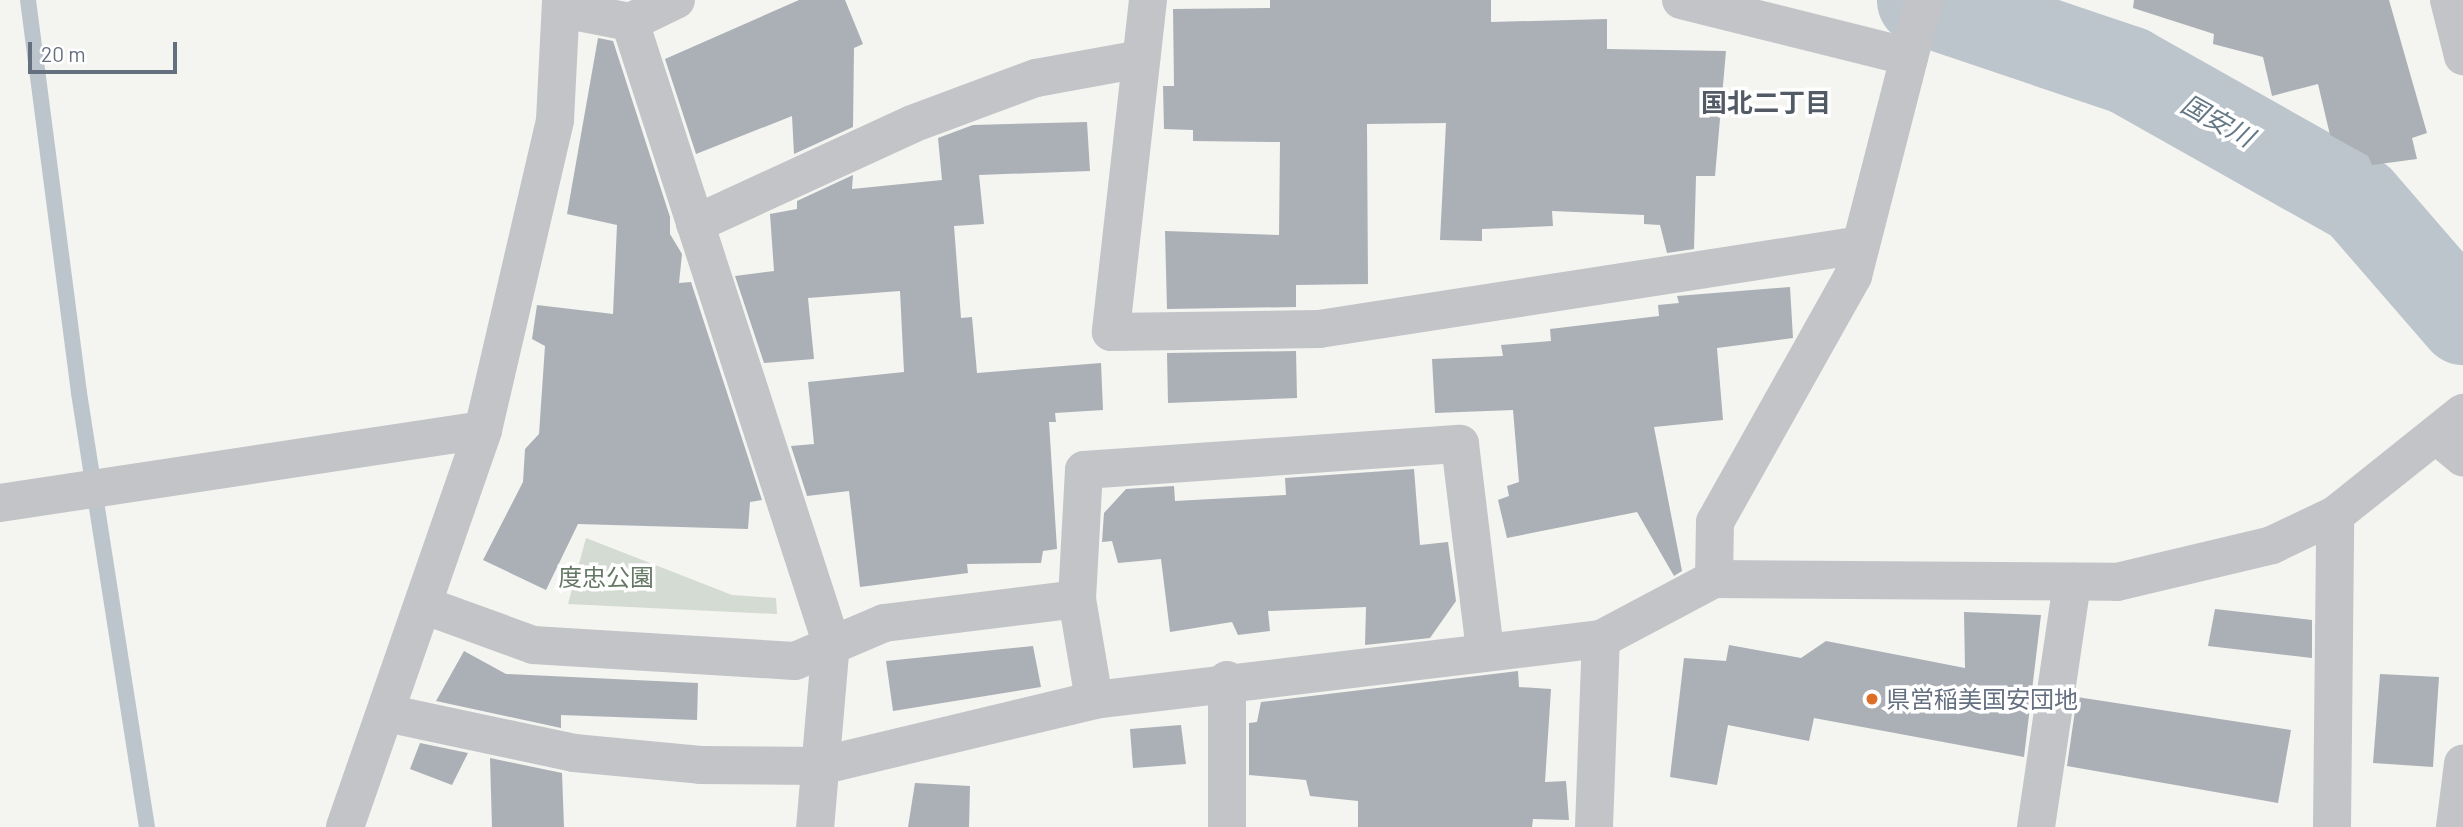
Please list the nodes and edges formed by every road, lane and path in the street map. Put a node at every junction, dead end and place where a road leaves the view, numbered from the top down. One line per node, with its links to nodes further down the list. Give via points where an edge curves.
1 (676, 0): 7 (street)
2 (1148, 0): 10 (street)
3 (1681, 0): 9 (street)
4 (1924, 0): 9 (street)
5 (2449, 0): 8 (street)
6 (562, 4): 7 (street); 13 (street, via 555,120)
7 (631, 22): 11 (street)
8 (2463, 52)
9 (1909, 57): 12 (street)
10 (1141, 59): 11 (street, via 1036,78 925,119); 12 (street, via 1111,332 1319,329)
11 (695, 224): 22 (street)
12 (1861, 245): 17 (street, via 1853,276 1716,522)
13 (483, 430): 15 (street); 20 (street)
14 (2454, 435): 16 (street)
15 (0, 503)
16 (2335, 515): 18 (street, via 2272,545 2117,582); 34 (street)
17 (1714, 579): 18 (street); 21 (street)
18 (2072, 582): 33 (street)
19 (1077, 599): 22 (street, via 884,623); 23 (street, via 1084,470 1460,444); 25 (street)
20 (426, 606): 22 (street, via 533,645 795,661); 26 (street)
21 (1601, 639): 23 (street); 32 (street)
22 (831, 642): 28 (street)
23 (1485, 652): 24 (street)
24 (1227, 680): 25 (street); 31 (street)
25 (1094, 700): 28 (street)
26 (386, 713): 28 (street, via 574,752 700,765); 29 (street)
27 (2463, 764): 35 (street)
28 (820, 766): 30 (street)
29 (345, 827)
30 (815, 827)
31 (1227, 827)
32 (1594, 827)
33 (2036, 827)
34 (2332, 827)
35 (2455, 827)

